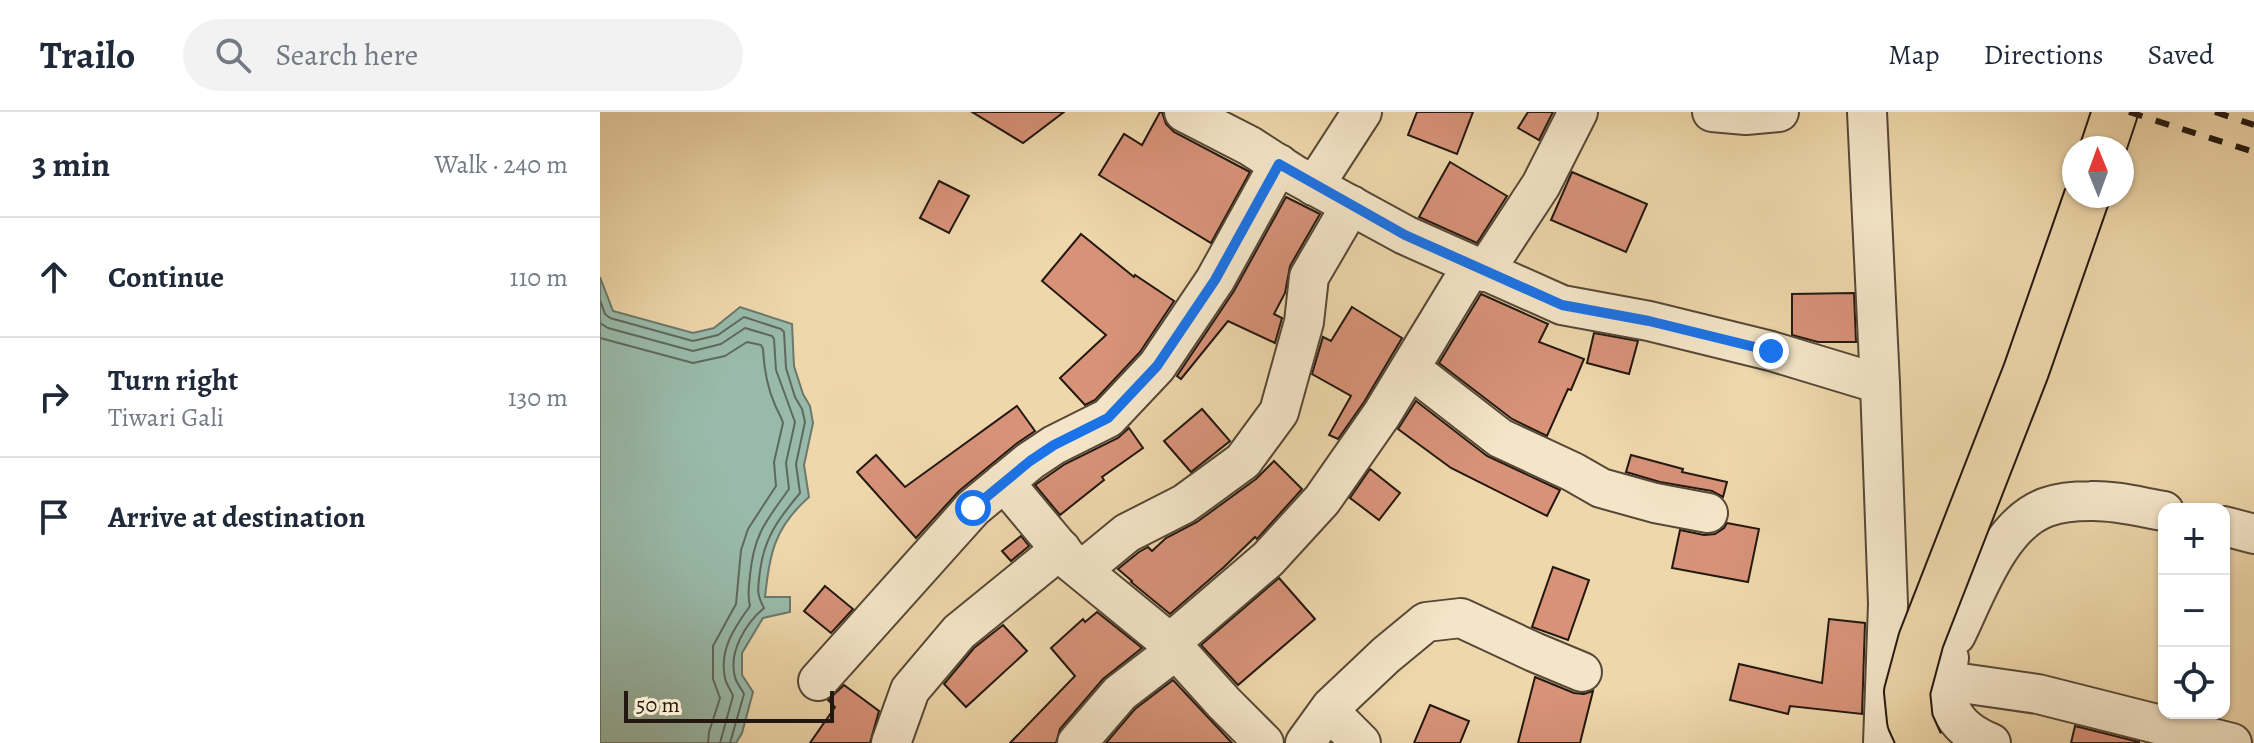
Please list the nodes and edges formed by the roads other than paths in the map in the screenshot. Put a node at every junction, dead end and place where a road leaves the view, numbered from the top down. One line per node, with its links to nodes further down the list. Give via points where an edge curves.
1 (1184, 112): 9 (street)
2 (1362, 112): 10 (street)
3 (1578, 112): 13 (street, via 1541,185)
4 (1712, 112): 5 (street)
5 (1779, 112)
6 (1867, 112): 15 (street)
7 (2115, 112): 8 (main road)
8 (2107, 136)
9 (1279, 164): 10 (street); 16 (street, via 1215,280 1157,366 1108,418 1054,445)
10 (1314, 186): 11 (street)
11 (1351, 205): 13 (street); 21 (street, via 1309,277 1304,322 1279,412 1243,461 1184,504)
12 (2083, 208): 35 (main road, bridge, via 1921,640 1907,692 1910,721)
13 (1478, 269): 14 (street); 15 (street, via 1562,305 1771,351)
14 (1411, 369): 18 (street, via 1500,438 1601,488); 24 (street, via 1322,500 1268,559)
15 (1880, 384): 22 (street)
16 (1004, 482): 21 (street); 26 (street, via 973,508)
17 (2158, 510): 23 (street, via 2094,500 2044,507 2020,523 1998,549)
18 (1708, 513)
19 (2230, 528): 20 (street)
20 (2254, 534)
21 (1071, 560): 24 (street); 29 (street, via 959,632 910,690)
22 (1888, 604): 23 (street); 34 (street)
23 (1956, 635): 27 (street)
24 (1170, 643): 30 (street, via 1163,660 1120,693); 31 (street)
25 (1582, 672): 28 (street, via 1461,618 1426,622)
26 (818, 681)
27 (1947, 681): 36 (street, via 1948,707 1955,719); 37 (street, via 2038,694)
28 (1329, 711): 32 (street); 33 (street)
29 (891, 743)
30 (1077, 743)
31 (1264, 743)
32 (1305, 743)
33 (1361, 743)
34 (1883, 743)
35 (1920, 743)
36 (1991, 743)
37 (2232, 743)

